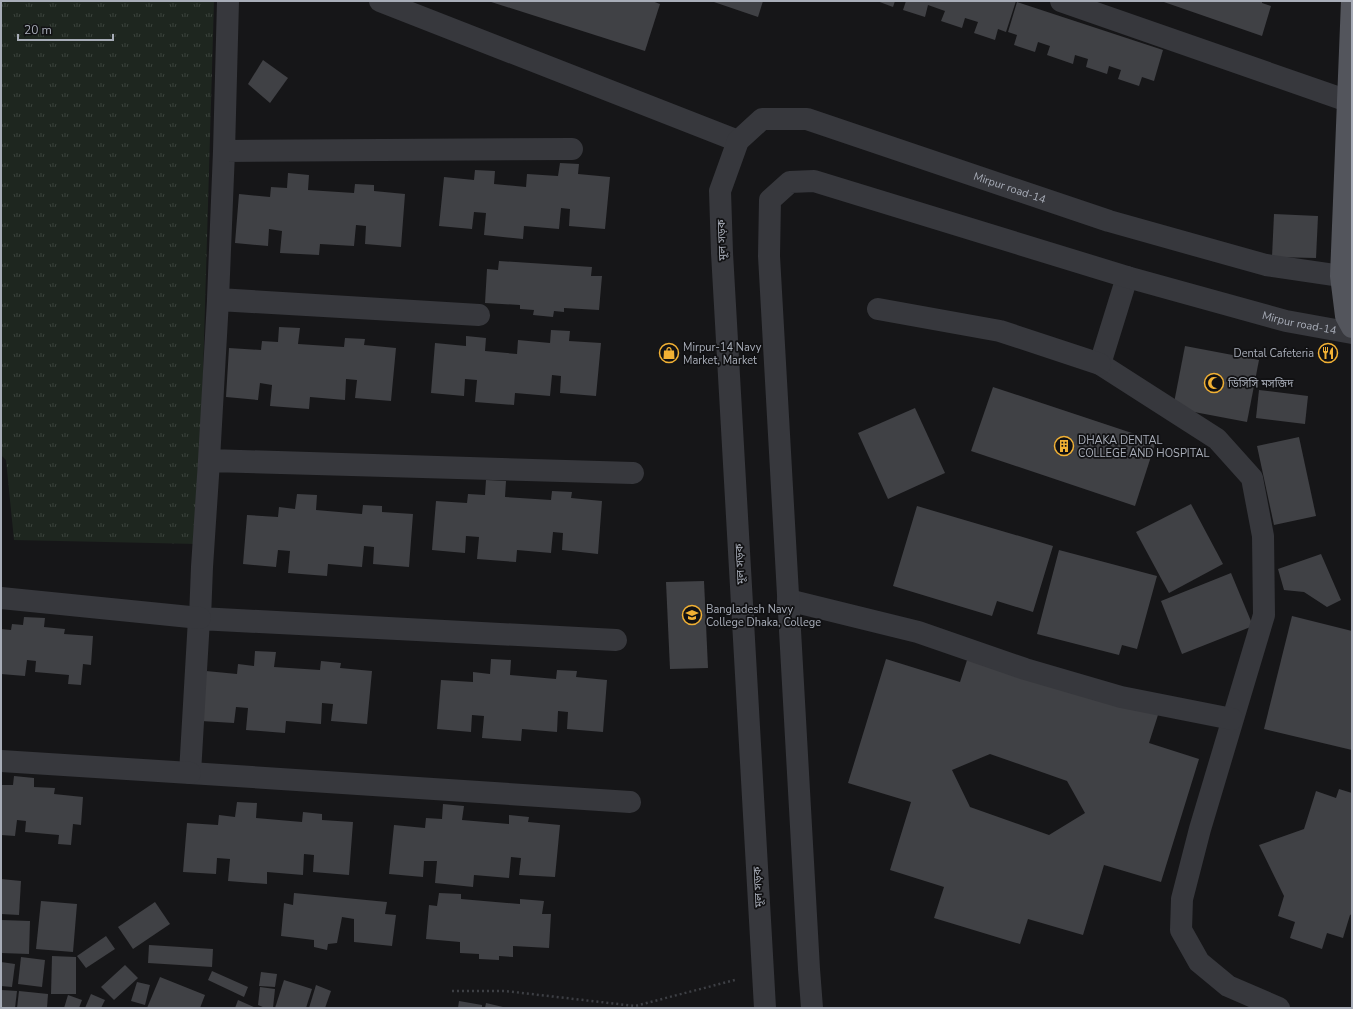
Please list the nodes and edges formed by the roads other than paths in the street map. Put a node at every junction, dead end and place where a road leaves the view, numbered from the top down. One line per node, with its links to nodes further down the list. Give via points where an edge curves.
1 (228, 1): 7 (street, via 224,151)
2 (380, 1): 6 (street)
3 (1062, 1): 5 (street)
4 (1352, 1): 5 (main road)
5 (1348, 101): 10 (main road)
6 (738, 141): 9 (street, Mirpur road-14); 10 (street, Mirpur road-14, via 762,119 807,119 1109,221 1266,265)
7 (532, 149): 8 (street); 17 (street, via 224,151 218,299 479,315 218,300 209,460 617,472 209,461)
8 (572, 149)
9 (720, 191): 24 (street, মূল সড়ক)
10 (1341, 276): 13 (main road)
11 (1127, 277): 13 (street, Mirpur road-14, via 1286,321); 14 (street); 16 (street, Mirpur road-14, via 814,181 790,182 770,200 769,256)
12 (878, 309): 14 (street, via 1000,331)
13 (1350, 325)
14 (1100, 364): 20 (street, via 1217,439 1252,478 1263,536 1264,615)
15 (1, 598): 17 (street)
16 (788, 600): 20 (street, via 918,632 1025,670 1121,697); 25 (street)
17 (200, 618): 18 (street)
18 (585, 638): 19 (street); 22 (street, via 200,619)
19 (616, 640)
20 (1232, 719): 26 (street, via 1182,899 1181,930 1200,962 1228,986)
21 (1, 761): 22 (street)
22 (190, 773): 23 (street)
23 (630, 802)
24 (765, 1008)
25 (812, 1008)
26 (1279, 1008)

